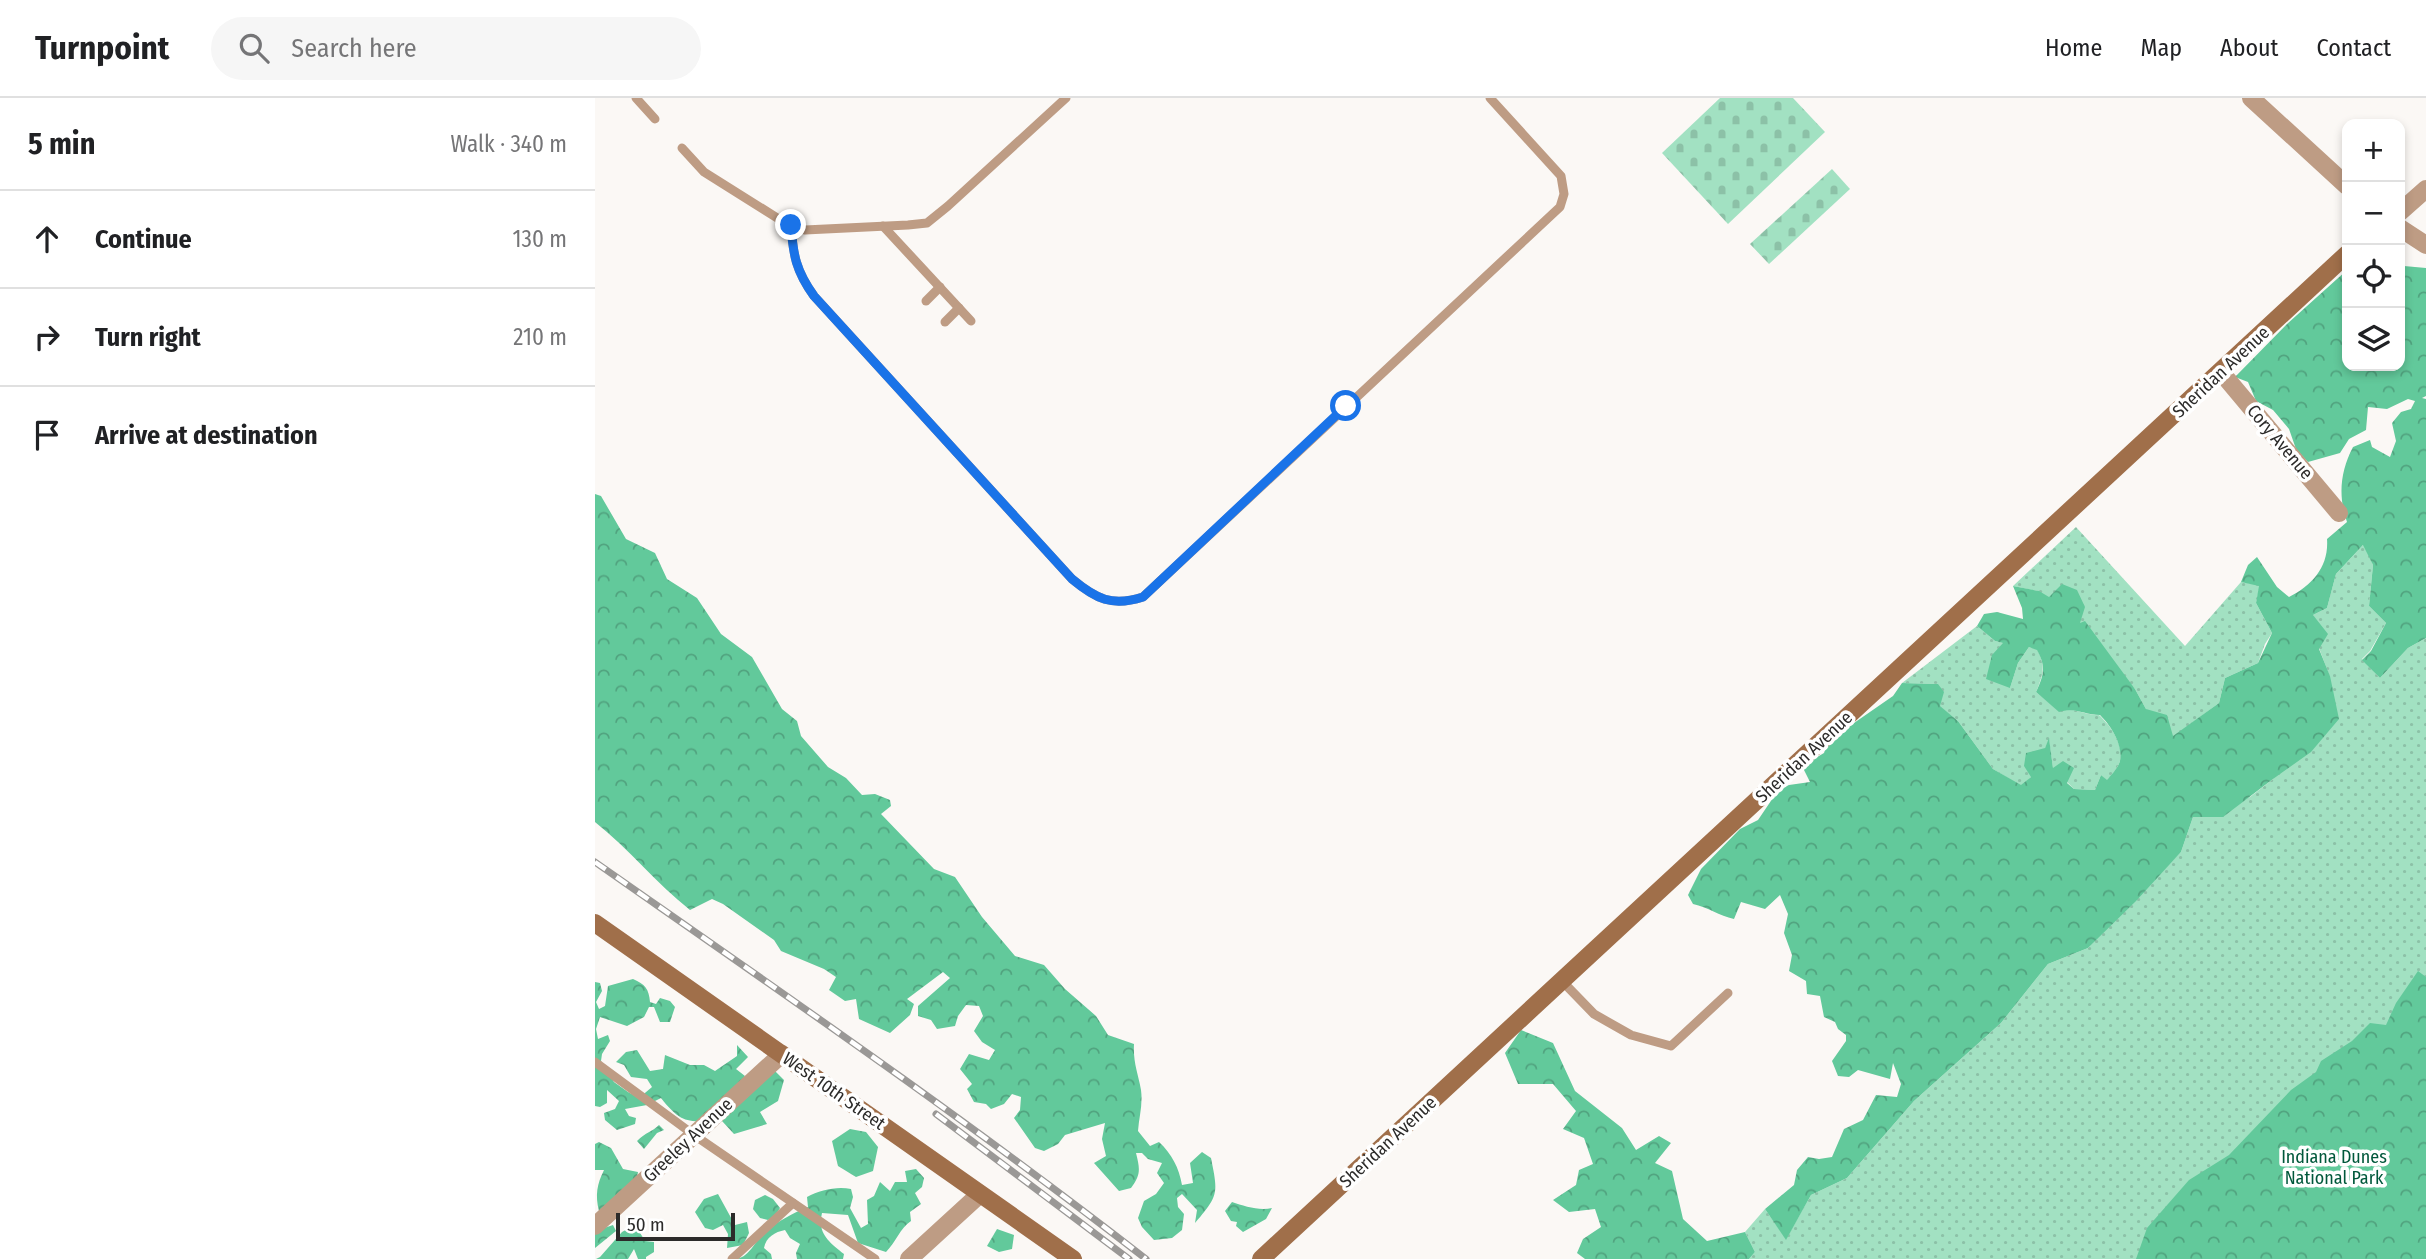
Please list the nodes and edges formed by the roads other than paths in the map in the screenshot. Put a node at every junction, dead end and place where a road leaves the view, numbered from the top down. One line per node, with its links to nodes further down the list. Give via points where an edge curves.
1 (636, 98): 5 (lane)
2 (1066, 98): 11 (lane, via 927,223)
3 (1490, 98): 10 (lane, via 1561,176 1564,194 1560,207 1143,597 1128,602 1109,602 1072,579 814,296 793,256)
4 (2251, 98): 7 (street)
5 (655, 119)
6 (682, 148): 10 (lane, via 704,172)
7 (2343, 182)
8 (2426, 188): 9 (street)
9 (2405, 207)
10 (791, 225): 11 (lane, via 817,231)
11 (883, 226): 15 (lane)
12 (2405, 231): 13 (street)
13 (2426, 244)
14 (2342, 259): 20 (street, Sheridan Avenue)
15 (940, 287): 16 (lane); 17 (lane)
16 (926, 301)
17 (959, 309): 18 (lane); 19 (lane)
18 (971, 321)
19 (945, 322)
20 (2221, 372): 21 (street, Cory Avenue); 23 (street, Sheridan Avenue)
21 (2339, 513)
22 (595, 923): 25 (street, West 10th Street)
23 (1562, 981): 24 (lane, via 1594,1014 1631,1035 1671,1046); 35 (street, Sheridan Avenue)
24 (1728, 993)
25 (782, 1054): 27 (street, Greeley Avenue); 28 (street, West 10th Street)
26 (595, 1062): 27 (lane)
27 (694, 1135): 29 (lane); 30 (street, Greeley Avenue)
28 (980, 1194): 33 (street); 34 (street, West 10th Street)
29 (793, 1203): 31 (lane); 32 (lane)
30 (595, 1226)
31 (732, 1259)
32 (875, 1259)
33 (909, 1259)
34 (1073, 1259)
35 (1261, 1259)

